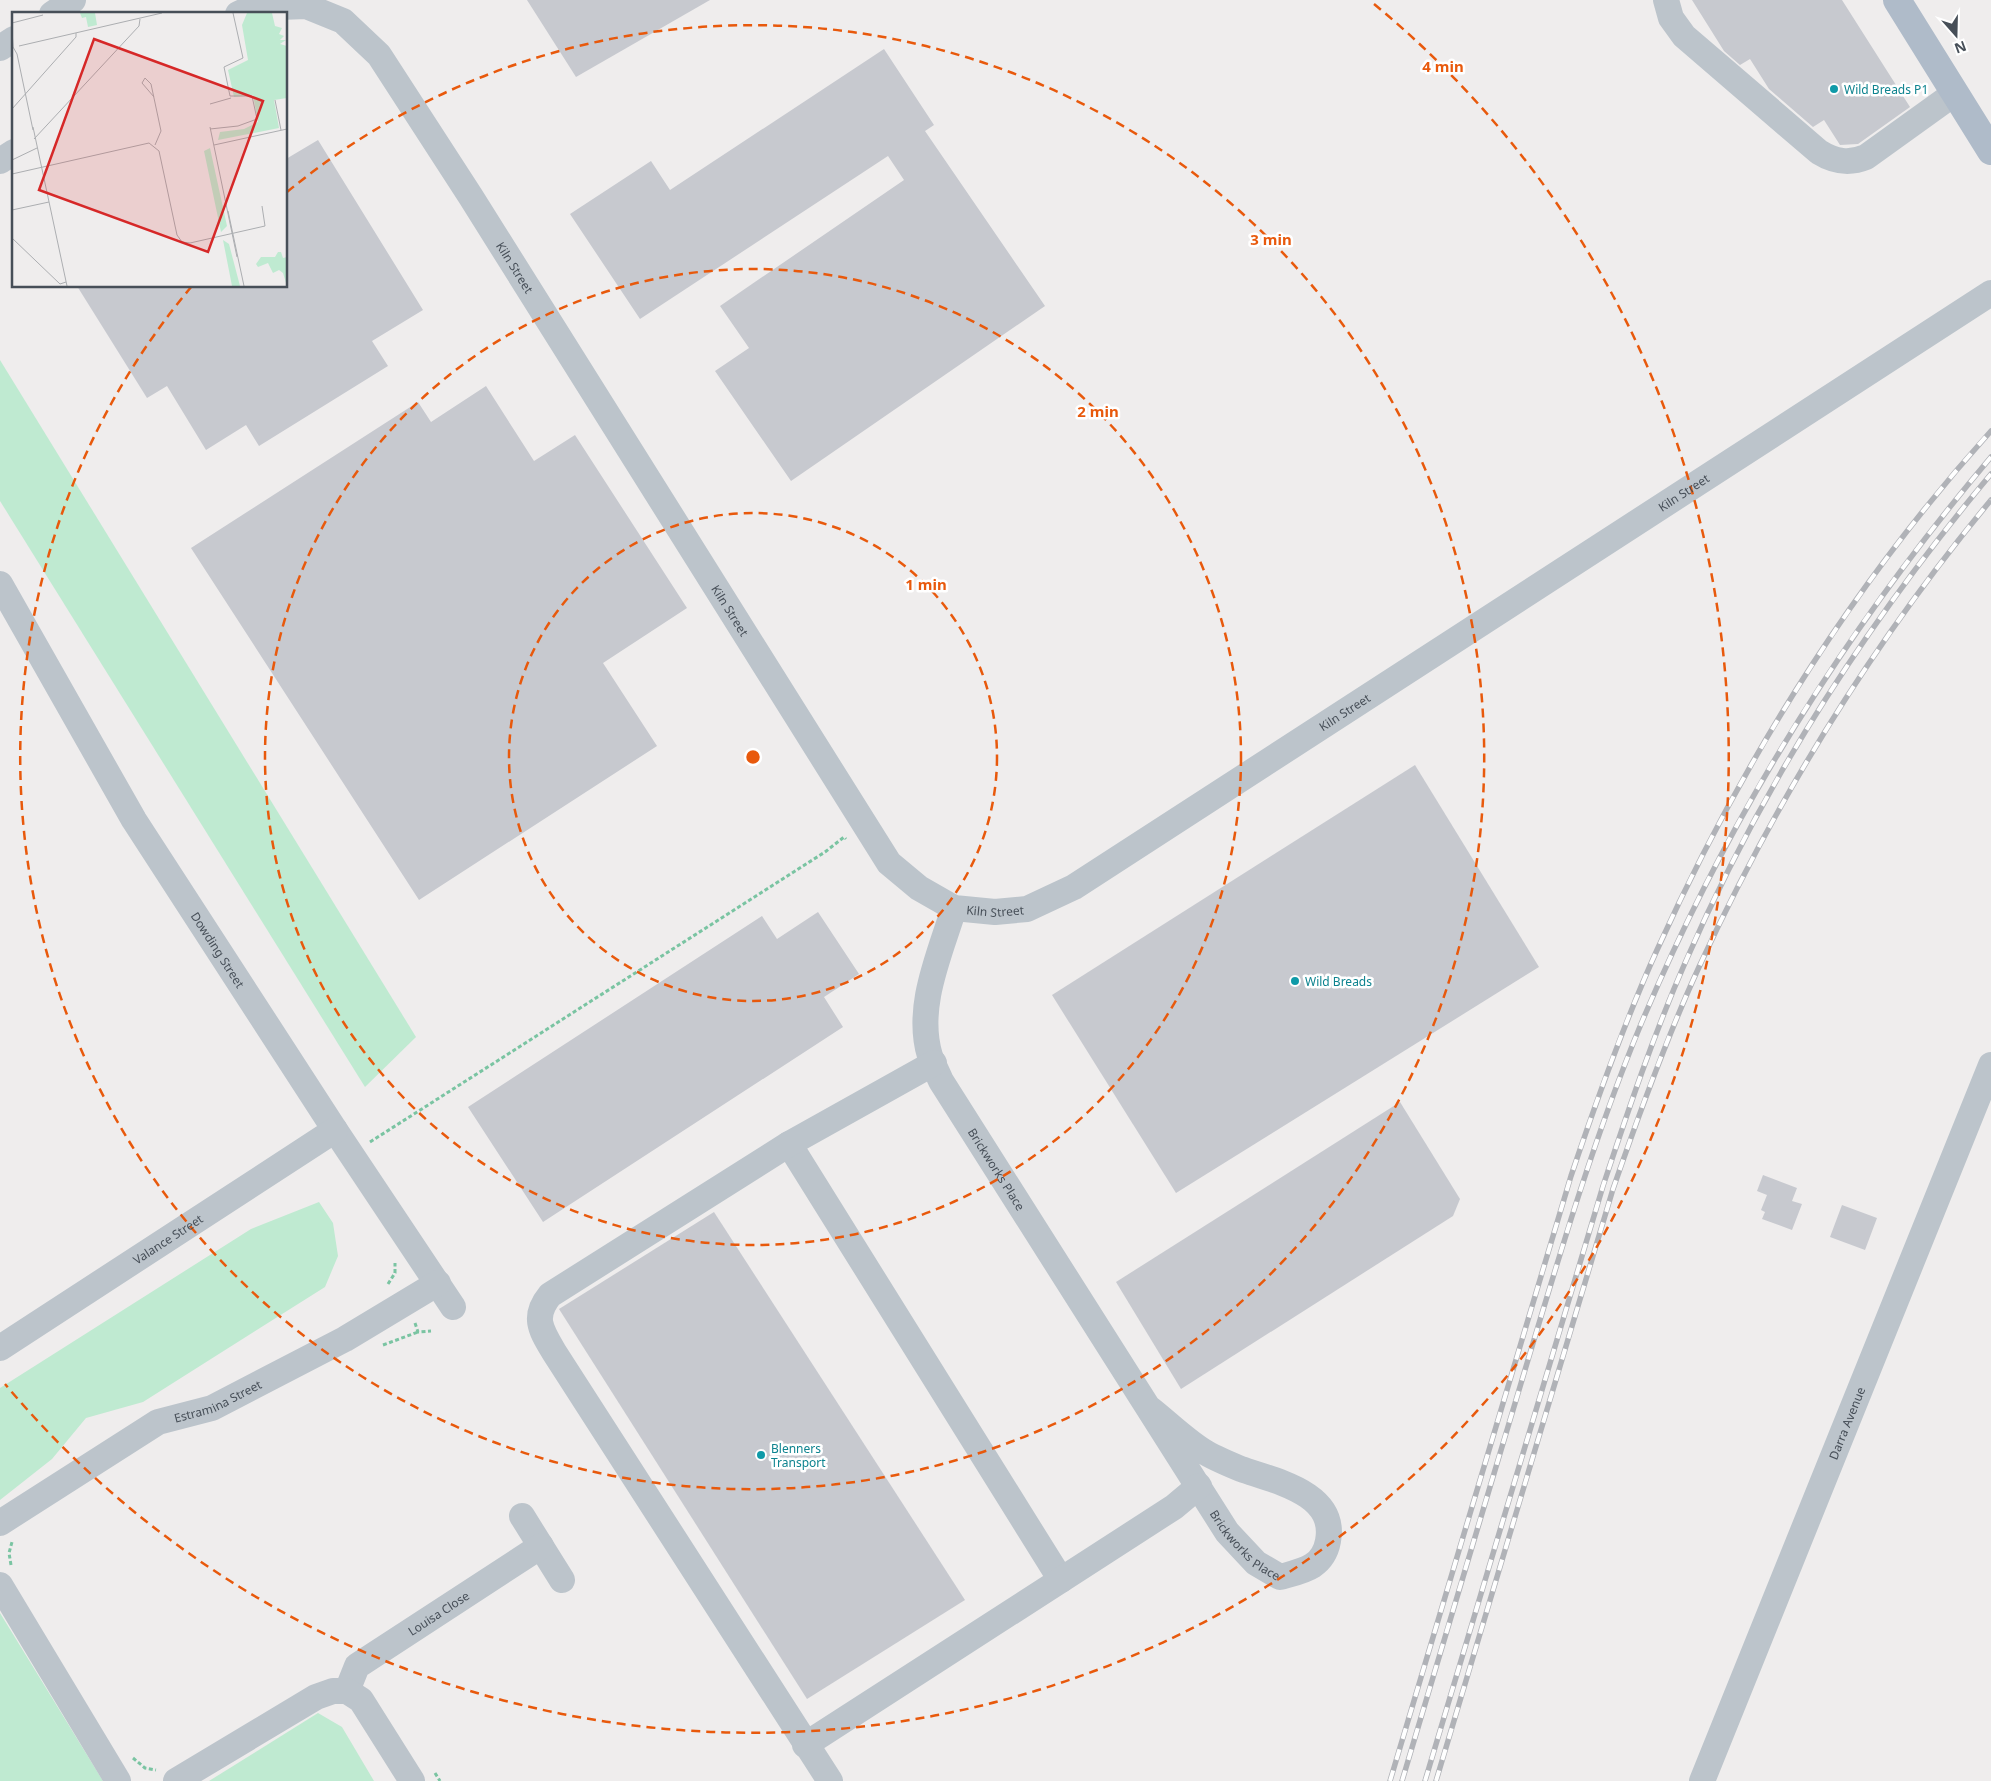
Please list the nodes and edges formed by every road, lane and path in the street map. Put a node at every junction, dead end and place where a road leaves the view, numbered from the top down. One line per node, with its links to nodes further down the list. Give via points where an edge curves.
1 (73, 0): 5 (street)
2 (1666, 0): 8 (street, via 1671,18 1684,36 1819,152 1835,160 1851,161 1866,157)
3 (1897, 0): 8 (main road)
4 (245, 7): 14 (street, Kiln Street, via 306,6 343,20 379,55)
5 (55, 12)
6 (12, 40): 7 (street)
7 (0, 48)
8 (1955, 94): 9 (main road)
9 (1991, 151)
10 (12, 153): 11 (street)
11 (0, 161)
12 (1991, 292): 15 (street, Kiln Street, via 1074,887 1027,909 995,912)
13 (0, 584): 18 (street, Dowding Street, via 134,820)
14 (874, 840): 15 (street, Kiln Street, via 889,863 919,888); 20 (path, via 855,852 844,837)
15 (954, 908): 16 (street, Brickworks Place, via 928,996 926,1030)
16 (934, 1063): 19 (street); 26 (street, Brickworks Place, via 941,1081)
17 (1991, 1065): 42 (street, Darra Avenue)
18 (336, 1130): 20 (street, Dowding Street); 25 (street, Valance Street)
19 (789, 1144): 33 (street); 35 (street, via 550,1295 541,1306 540,1317 544,1335 554,1352)
20 (351, 1154): 21 (street, Dowding Street)
21 (438, 1283): 22 (street, Dowding Street); 29 (street, Estramina Street, via 345,1339 212,1408 158,1422)
22 (453, 1307)
23 (418, 1332): 24 (path)
24 (381, 1345)
25 (0, 1348)
26 (1149, 1408): 27 (street, Brickworks Place); 27 (street, Brickworks Place, via 1203,1450 1239,1468 1304,1492 1322,1510 1330,1531 1326,1549 1311,1568 1280,1577 1256,1563 1228,1532)
27 (1198, 1486): 33 (street, via 1174,1507)
28 (522, 1516): 30 (street)
29 (8, 1530): 31 (path, via 12,1542)
30 (541, 1546): 32 (street); 34 (street, Louisa Close, via 357,1666)
31 (7, 1577): 39 (street)
32 (562, 1580)
33 (1060, 1580): 35 (street)
34 (346, 1691): 37 (street, via 361,1700); 38 (street, via 333,1691 316,1697)
35 (805, 1745): 41 (street)
36 (129, 1752): 38 (path, via 146,1768)
37 (421, 1773): 40 (path)
38 (170, 1775)
39 (118, 1781)
40 (440, 1781)
41 (830, 1781)
42 (1702, 1781)

